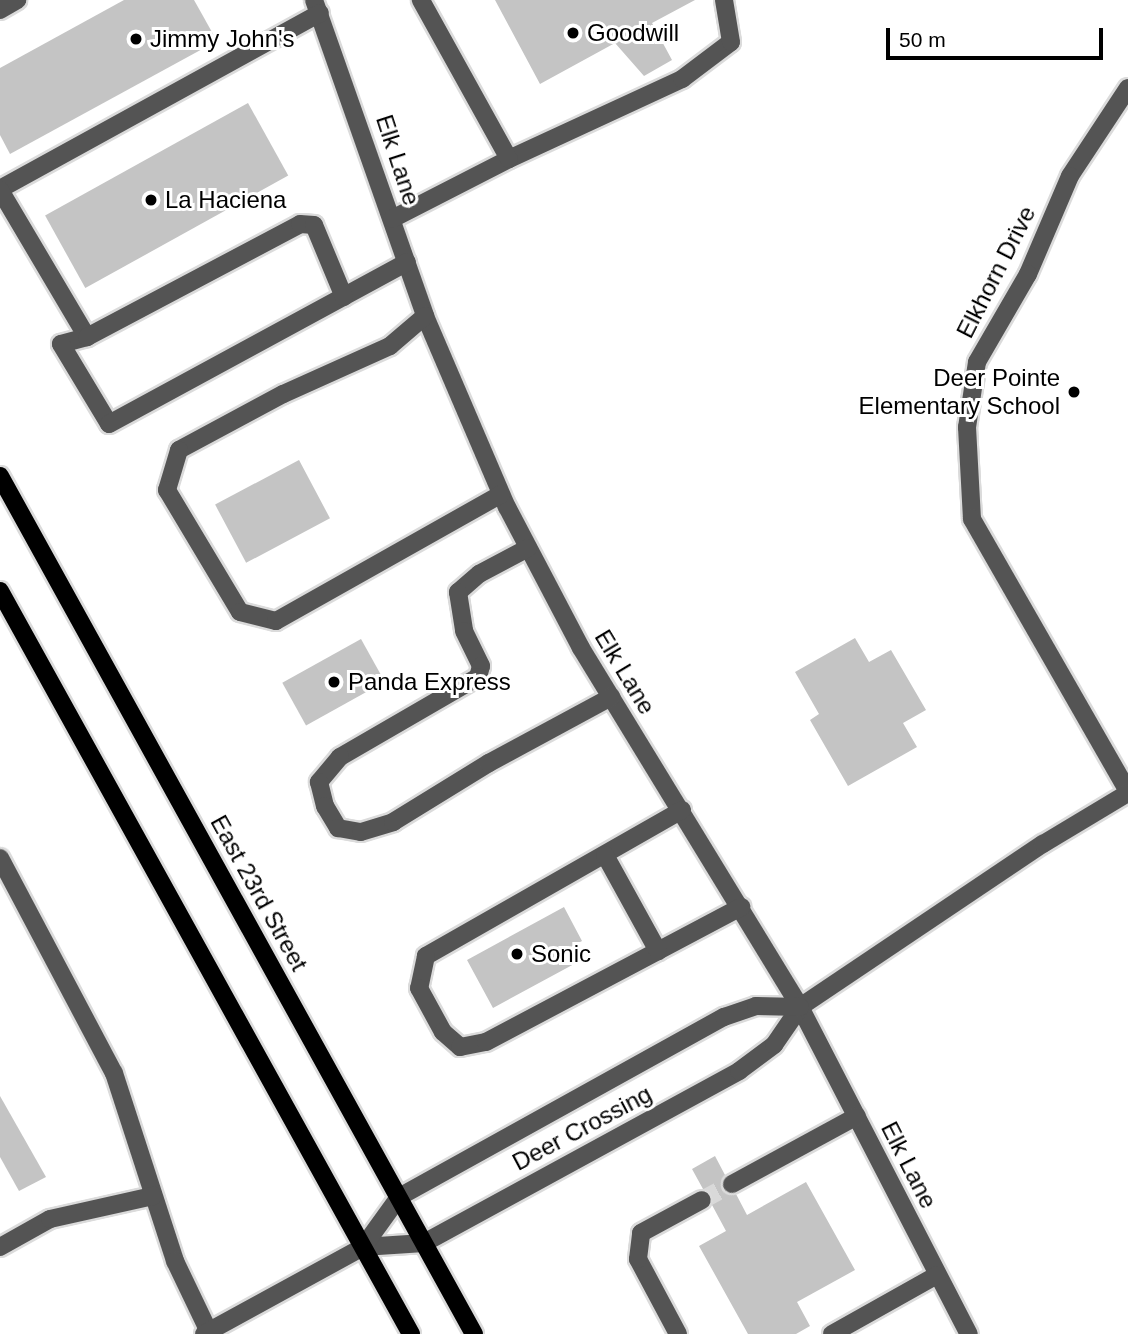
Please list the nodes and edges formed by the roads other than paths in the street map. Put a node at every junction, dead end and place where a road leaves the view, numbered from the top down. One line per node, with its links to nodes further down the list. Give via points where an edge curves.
1 (18, 0): 5 (street)
2 (421, 0): 7 (street)
3 (724, 0): 7 (street, via 731,42 682,79)
4 (317, 6): 8 (street); 9 (street, Elk Lane)
5 (0, 10)
6 (1128, 88): 19 (street, Elkhorn Drive, via 1070,176 1028,274 977,362 967,427 972,519)
7 (509, 159): 9 (street)
8 (0, 189): 13 (street)
9 (392, 219): 10 (street, Elk Lane)
10 (407, 262): 11 (street); 12 (street, Elk Lane)
11 (344, 297): 13 (street, via 314,225 300,224); 13 (street, via 109,424 61,344)
12 (425, 316): 15 (street, Elk Lane); 15 (street, via 390,346 283,394 179,450 167,490 240,612 276,621)
13 (86, 337)
14 (0, 477): 29 (main road, East 23rd Street)
15 (501, 494): 16 (street, Elk Lane)
16 (528, 548): 18 (street, Elk Lane); 18 (street, via 480,574 458,592 464,631 481,666 478,677 340,757 319,782 325,806 338,828 361,832 393,822)
17 (0, 591): 33 (main road)
18 (611, 697): 20 (street, Elk Lane)
19 (1128, 792): 25 (street, Deer Crossing)
20 (682, 810): 21 (street); 23 (street, Elk Lane)
21 (605, 855): 24 (street); 24 (street, via 426,956 419,988 443,1032 460,1047 486,1042)
22 (0, 858): 28 (street, via 114,1073 141,1144)
23 (741, 907): 24 (street); 25 (street, Elk Lane)
24 (658, 951)
25 (800, 1007): 26 (street, Elk Lane); 29 (street, Deer Crossing, via 756,1006 724,1017); 31 (street, Deer Crossing, via 774,1045 739,1071)
26 (858, 1116): 27 (street); 34 (street, Elk Lane)
27 (732, 1184)
28 (153, 1196): 32 (street, via 50,1219); 35 (street)
29 (399, 1198): 31 (main road, East 23rd Street); 33 (street)
30 (702, 1200): 38 (street, via 641,1233 638,1259)
31 (424, 1243): 33 (street, Deer Crossing); 37 (main road, East 23rd Street)
32 (0, 1247)
33 (363, 1247): 35 (street); 36 (main road)
34 (937, 1275): 39 (street); 40 (street, Elk Lane)
35 (207, 1333)
36 (411, 1334)
37 (474, 1334)
38 (678, 1334)
39 (832, 1334)
40 (969, 1334)

